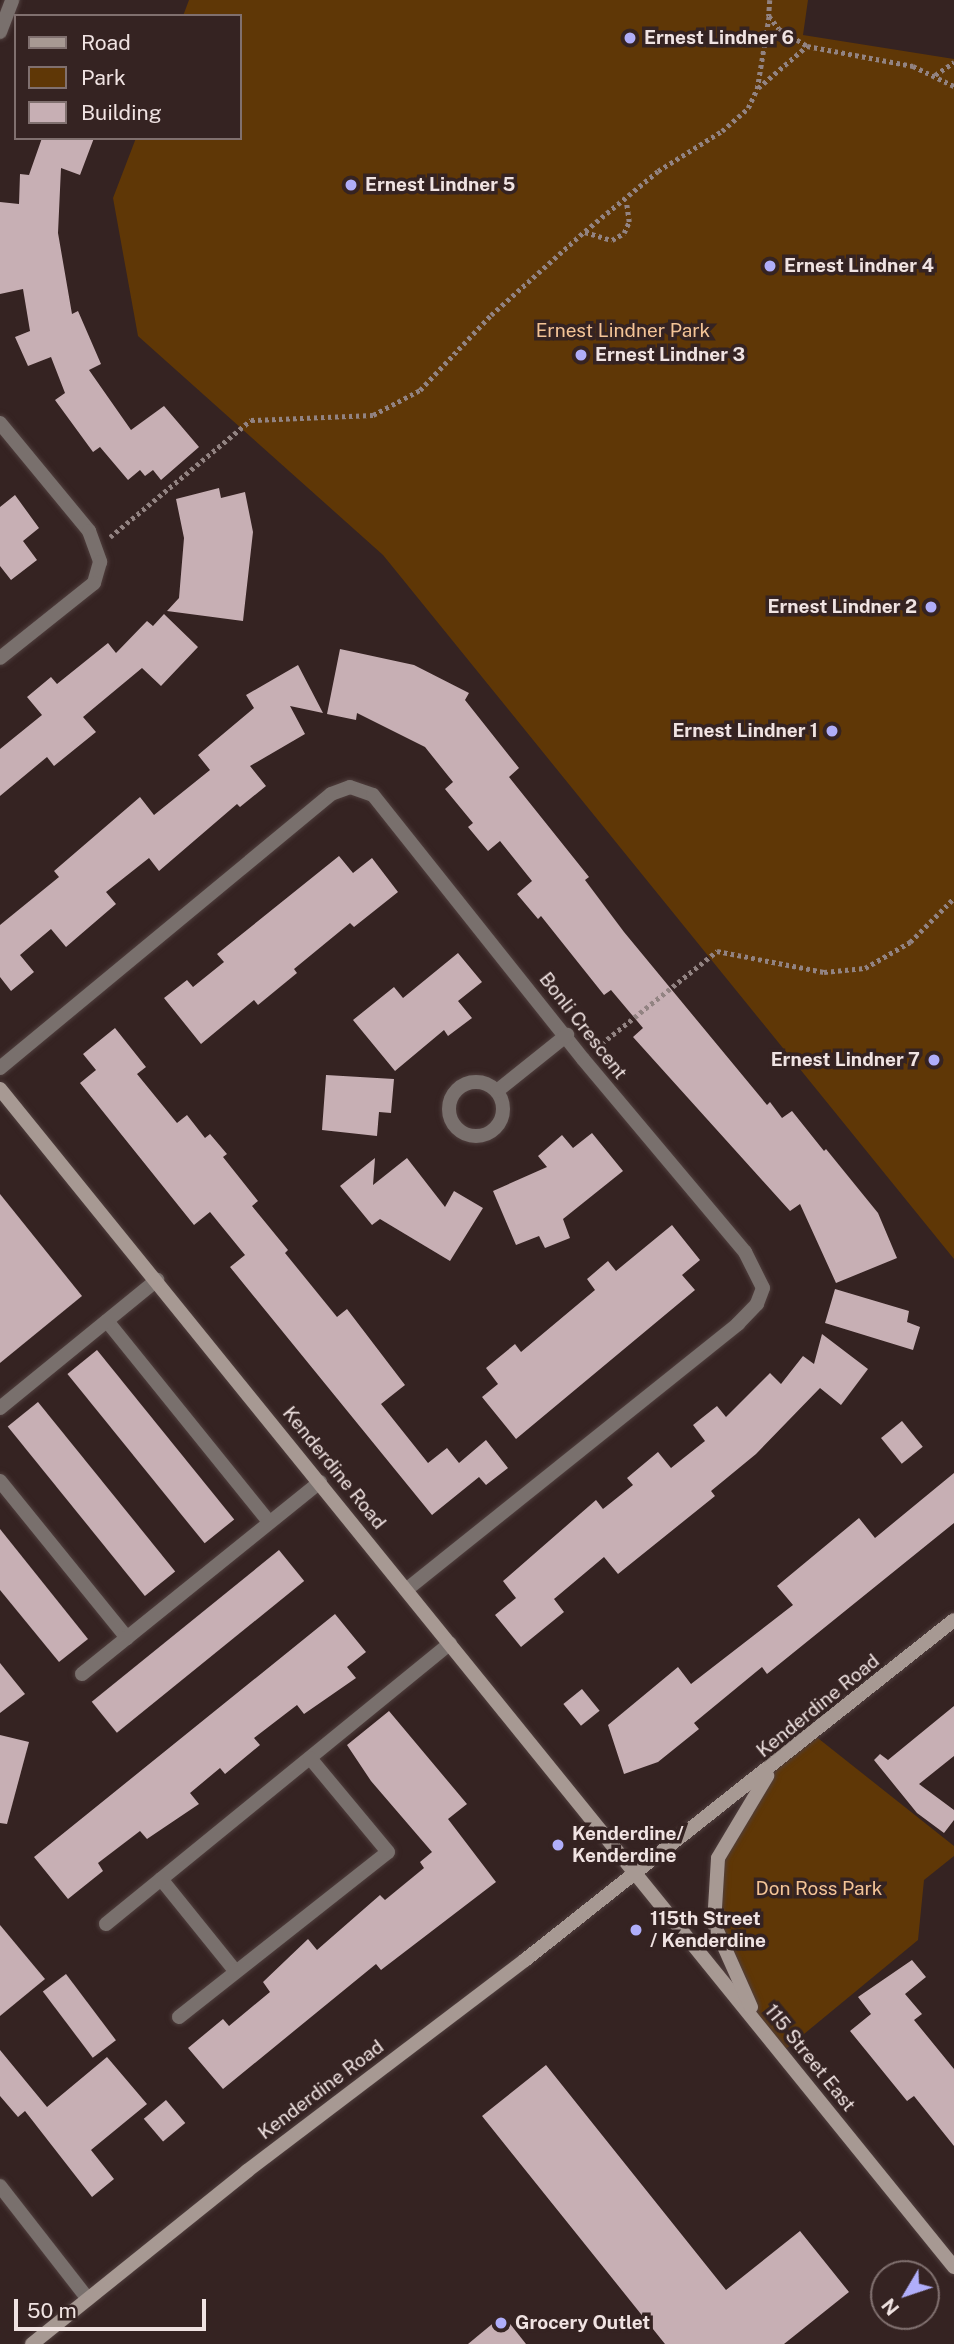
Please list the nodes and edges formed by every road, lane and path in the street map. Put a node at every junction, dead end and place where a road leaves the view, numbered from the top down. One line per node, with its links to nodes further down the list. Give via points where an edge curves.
1 (12, 0): 4 (street)
2 (769, 0): 3 (path)
3 (769, 16): 5 (path, via 779,29); 9 (path)
4 (0, 32)
5 (807, 47): 7 (path, via 914,66); 9 (path)
6 (954, 62): 7 (path)
7 (935, 75): 8 (path)
8 (954, 86)
9 (757, 89): 10 (path, via 748,108 722,131 658,171)
10 (626, 201): 11 (path); 11 (path, via 629,222 624,233 612,240)
11 (585, 232): 13 (path, via 491,315 420,390 392,408 373,415 324,420 251,420)
12 (0, 423): 14 (street, via 89,531 100,562 94,583)
13 (129, 523)
14 (0, 658)
15 (954, 898): 17 (path, via 910,942 865,968 824,972 717,951)
16 (567, 1035): 17 (street, Bonli Crescent); 18 (street, Bonli Crescent, via 373,795 350,787 331,794); 20 (street)
17 (583, 1059): 27 (street, Bonli Crescent, via 745,1252 763,1288 757,1304 738,1324)
18 (0, 1068)
19 (0, 1089): 21 (street, Kenderdine Road)
20 (497, 1091)
21 (157, 1280): 22 (street); 25 (street, Kenderdine Road)
22 (107, 1321): 23 (street); 26 (street)
23 (0, 1408)
24 (0, 1481): 29 (street)
25 (320, 1482): 26 (street); 27 (street, Kenderdine Road)
26 (269, 1522): 29 (street)
27 (407, 1589): 30 (street, Kenderdine Road)
28 (954, 1620): 33 (street, Kenderdine Road)
29 (127, 1638): 31 (street)
30 (450, 1643): 32 (street); 34 (street, Kenderdine Road)
31 (82, 1674)
32 (310, 1758): 35 (street); 37 (street, via 388,1852)
33 (772, 1769): 34 (street, Kenderdine Road); 39 (street, via 718,1858 714,1924)
34 (637, 1871): 39 (street, 115 Street East); 42 (street, Kenderdine Road)
35 (161, 1879): 36 (street); 37 (street)
36 (106, 1924)
37 (236, 1972): 38 (street)
38 (178, 2017)
39 (760, 2028): 41 (street, 115 Street East)
40 (0, 2186): 42 (street)
41 (954, 2267)
42 (88, 2299): 43 (street, Kenderdine Road)
43 (32, 2344)

